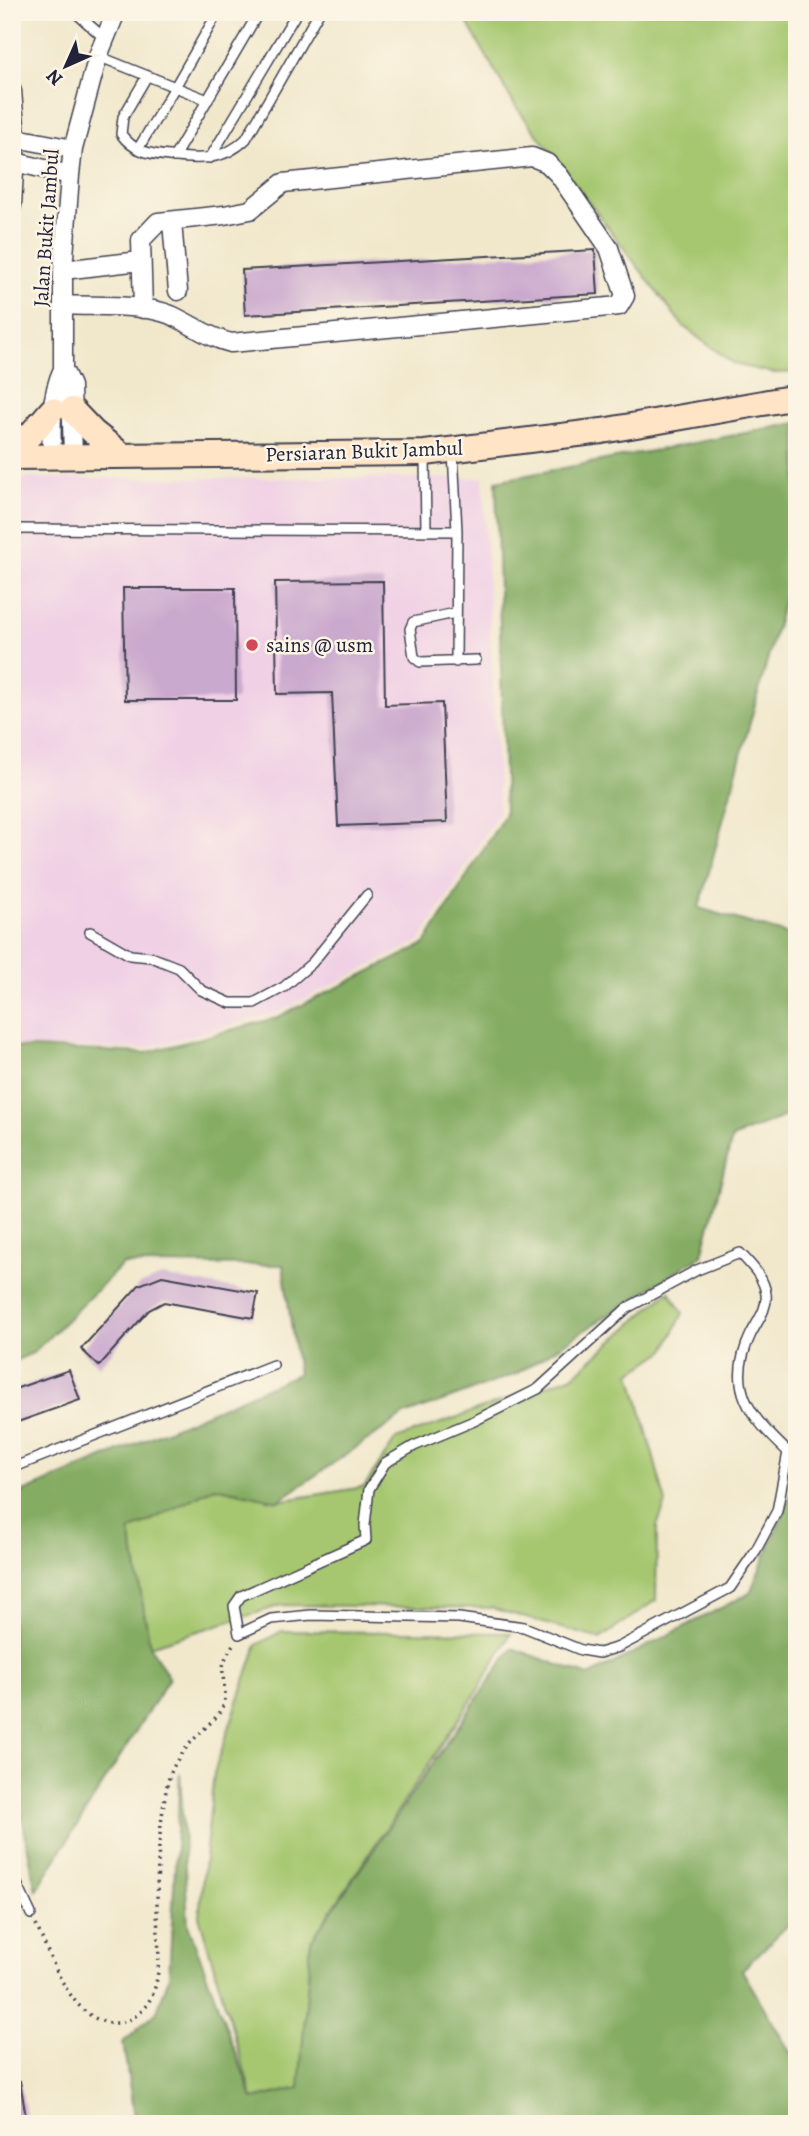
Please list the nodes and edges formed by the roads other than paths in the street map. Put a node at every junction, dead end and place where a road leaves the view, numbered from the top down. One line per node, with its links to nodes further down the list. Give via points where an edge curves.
1 (75, 12): 7 (lane)
2 (116, 12): 7 (street, Jalan Bukit Jambul)
3 (218, 12): 10 (lane)
4 (259, 12): 12 (lane)
5 (297, 12): 17 (lane)
6 (319, 12): 17 (lane, via 246,139 236,149)
7 (104, 38): 8 (street, Jalan Bukit Jambul)
8 (97, 56): 9 (lane); 14 (street, Jalan Bukit Jambul)
9 (147, 76): 10 (lane); 15 (lane, via 123,117 121,134 128,145)
10 (175, 87): 12 (lane); 15 (lane)
11 (12, 91): 13 (street)
12 (208, 100): 16 (lane)
13 (16, 138): 14 (street); 18 (street)
14 (73, 149): 19 (street, Jalan Bukit Jambul)
15 (138, 149): 16 (lane)
16 (174, 157): 17 (lane)
17 (210, 158)
18 (15, 162): 19 (street); 20 (street)
19 (70, 175): 23 (street, Jalan Bukit Jambul)
20 (12, 205)
21 (172, 222): 22 (street, via 158,222 141,240); 24 (street); 26 (street, via 250,210 283,183 531,157 547,163 559,175 609,248 625,296 619,306 231,343 212,338 170,314)
22 (140, 261): 23 (street); 26 (street)
23 (62, 270): 25 (street, Jalan Bukit Jambul)
24 (178, 291)
25 (63, 305): 26 (street); 28 (street, Jalan Bukit Jambul, via 63,369 56,385)
26 (143, 309)
27 (797, 397): 30 (street, Persiaran Bukit Jambul)
28 (62, 410): 29 (street); 32 (street); 34 (street, Jalan Bukit Jambul)
29 (12, 447)
30 (453, 450): 31 (street, Persiaran Bukit Jambul); 37 (lane)
31 (425, 453): 32 (street, Persiaran Bukit Jambul); 36 (lane)
32 (123, 456): 34 (street, Persiaran Bukit Jambul)
33 (12, 457): 34 (street, Persiaran Bukit Jambul)
34 (63, 457)
35 (12, 530): 36 (lane)
36 (426, 531): 37 (lane)
37 (457, 531): 38 (lane)
38 (455, 613): 40 (lane); 40 (lane, via 413,622 410,629 414,657 420,662)
39 (476, 660): 40 (lane)
40 (456, 662)
41 (367, 895): 42 (lane, via 312,964 254,1003 230,1003 201,990 179,968 130,955)
42 (90, 932)
43 (273, 1365): 46 (lane)
44 (797, 1443): 45 (lane)
45 (788, 1452): 45 (lane, via 760,1425 741,1391 743,1357 766,1293 760,1276 740,1253 697,1270 627,1308 538,1389 385,1462 369,1489 366,1539 242,1596 234,1606 239,1634 271,1619 312,1615 459,1618 524,1628 581,1650 598,1653 619,1647 730,1588 777,1511)
46 (12, 1468)
47 (12, 1873): 48 (lane)
48 (31, 1914)

